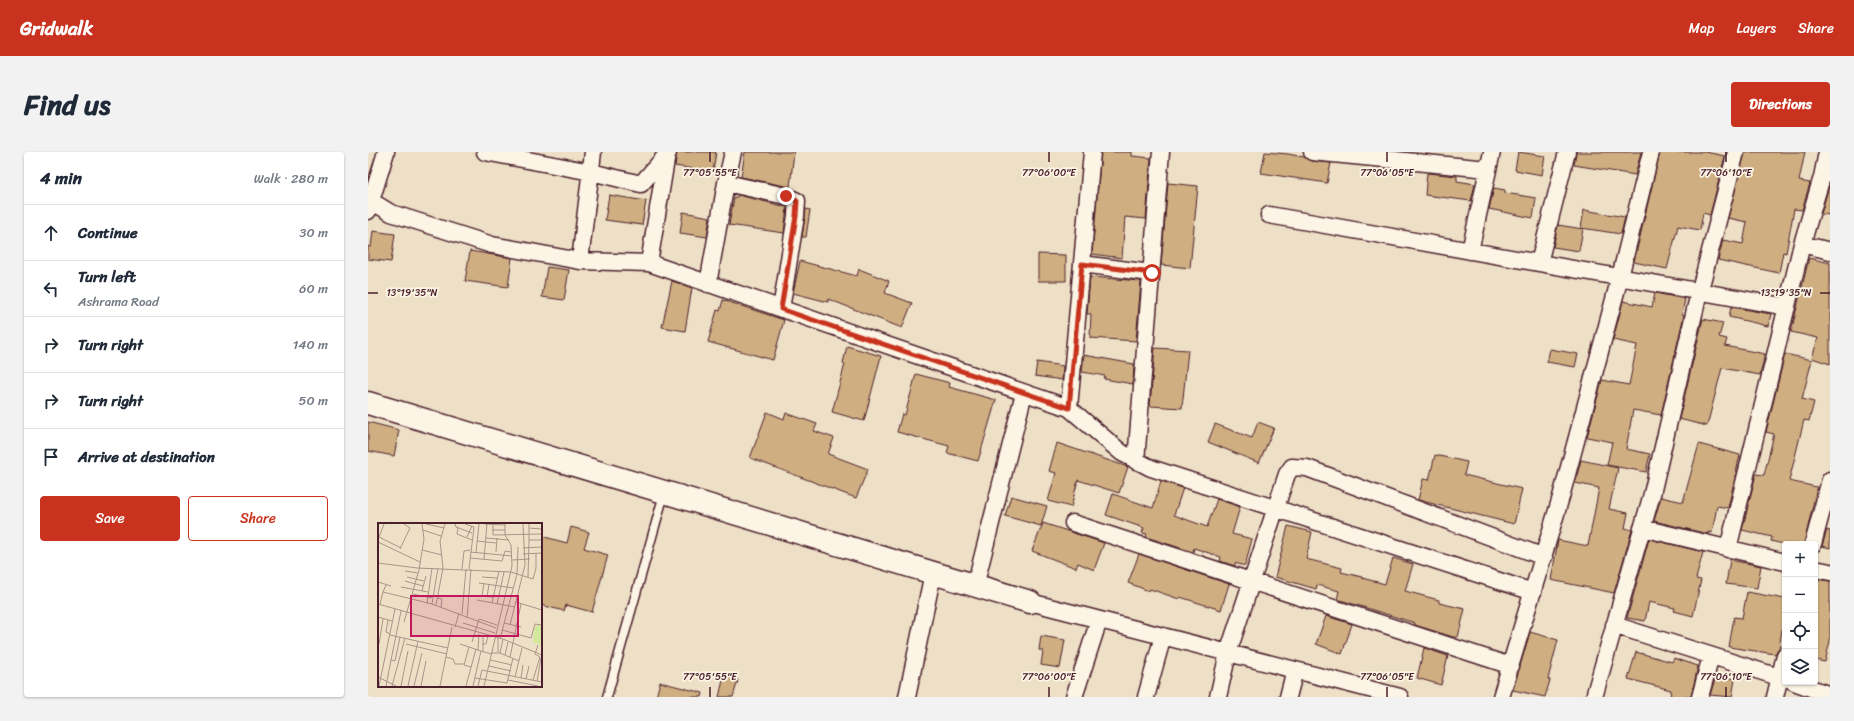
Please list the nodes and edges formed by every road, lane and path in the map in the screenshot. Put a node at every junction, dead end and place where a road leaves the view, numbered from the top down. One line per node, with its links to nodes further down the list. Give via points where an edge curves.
1 (386, 152): 20 (street)
2 (486, 152): 17 (street)
3 (593, 152): 17 (street)
4 (668, 152): 17 (street, via 641,184); 26 (street)
5 (733, 152): 19 (street)
6 (1092, 152): 28 (street)
7 (1161, 152): 29 (street)
8 (1312, 152): 14 (street)
9 (1492, 152): 16 (street)
10 (1567, 152): 27 (street)
11 (1651, 152): 30 (street)
12 (1736, 152): 32 (street)
13 (1827, 152): 18 (street)
14 (1334, 153): 15 (street)
15 (1414, 157): 16 (street)
16 (1488, 170): 23 (street)
17 (591, 172): 25 (street)
18 (1826, 178): 22 (street)
19 (726, 183): 31 (street); 34 (street, via 786,196 797,201)
20 (369, 203): 25 (street, via 492,245)
21 (1269, 215): 23 (street)
22 (1802, 244): 24 (street); 33 (street)
23 (1470, 251): 27 (street)
24 (1830, 251)
25 (580, 261): 26 (street)
26 (649, 263): 31 (street)
27 (1539, 263): 30 (street)
28 (1082, 264): 29 (street); 37 (street)
29 (1152, 273): 38 (street)
30 (1620, 278): 32 (street); 46 (street)
31 (708, 284): 34 (street)
32 (1700, 292): 33 (street); 43 (street)
33 (1787, 307): 45 (street)
34 (781, 309): 35 (street)
35 (1024, 393): 37 (street); 52 (street)
36 (368, 404): 40 (street)
37 (1069, 408): 38 (street, via 1122,453)
38 (1136, 461): 41 (street)
39 (1830, 480): 44 (street)
40 (664, 493): 50 (street); 67 (lane)
41 (1276, 508): 46 (street, via 1292,467 1307,468); 51 (street); 53 (street)
42 (1072, 523): 51 (street)
43 (1642, 528): 45 (street); 56 (street)
44 (1814, 541)
45 (1728, 549): 47 (street)
46 (1544, 557): 53 (street)
47 (1782, 561)
48 (1818, 570): 49 (street)
49 (1830, 572)
50 (933, 573): 52 (street); 68 (street)
51 (1253, 581): 58 (street); 60 (street)
52 (975, 586): 54 (street)
53 (1533, 592): 60 (street)
54 (1030, 602): 55 (street)
55 (1099, 620): 57 (street); 69 (street)
56 (1614, 625): 59 (street); 75 (street)
57 (1163, 636): 58 (street); 70 (street)
58 (1228, 653): 61 (street); 71 (street)
59 (1711, 656): 62 (street); 76 (street)
60 (1511, 666): 74 (street)
61 (1295, 670): 65 (street); 72 (street)
62 (1782, 678)
63 (1782, 685): 77 (street)
64 (1802, 685): 66 (street)
65 (1355, 691): 73 (street)
66 (1830, 695)
67 (607, 697)
68 (907, 697)
69 (1074, 697)
70 (1146, 697)
71 (1218, 697)
72 (1288, 697)
73 (1400, 697)
74 (1501, 697)
75 (1594, 697)
76 (1700, 697)
77 (1775, 697)

